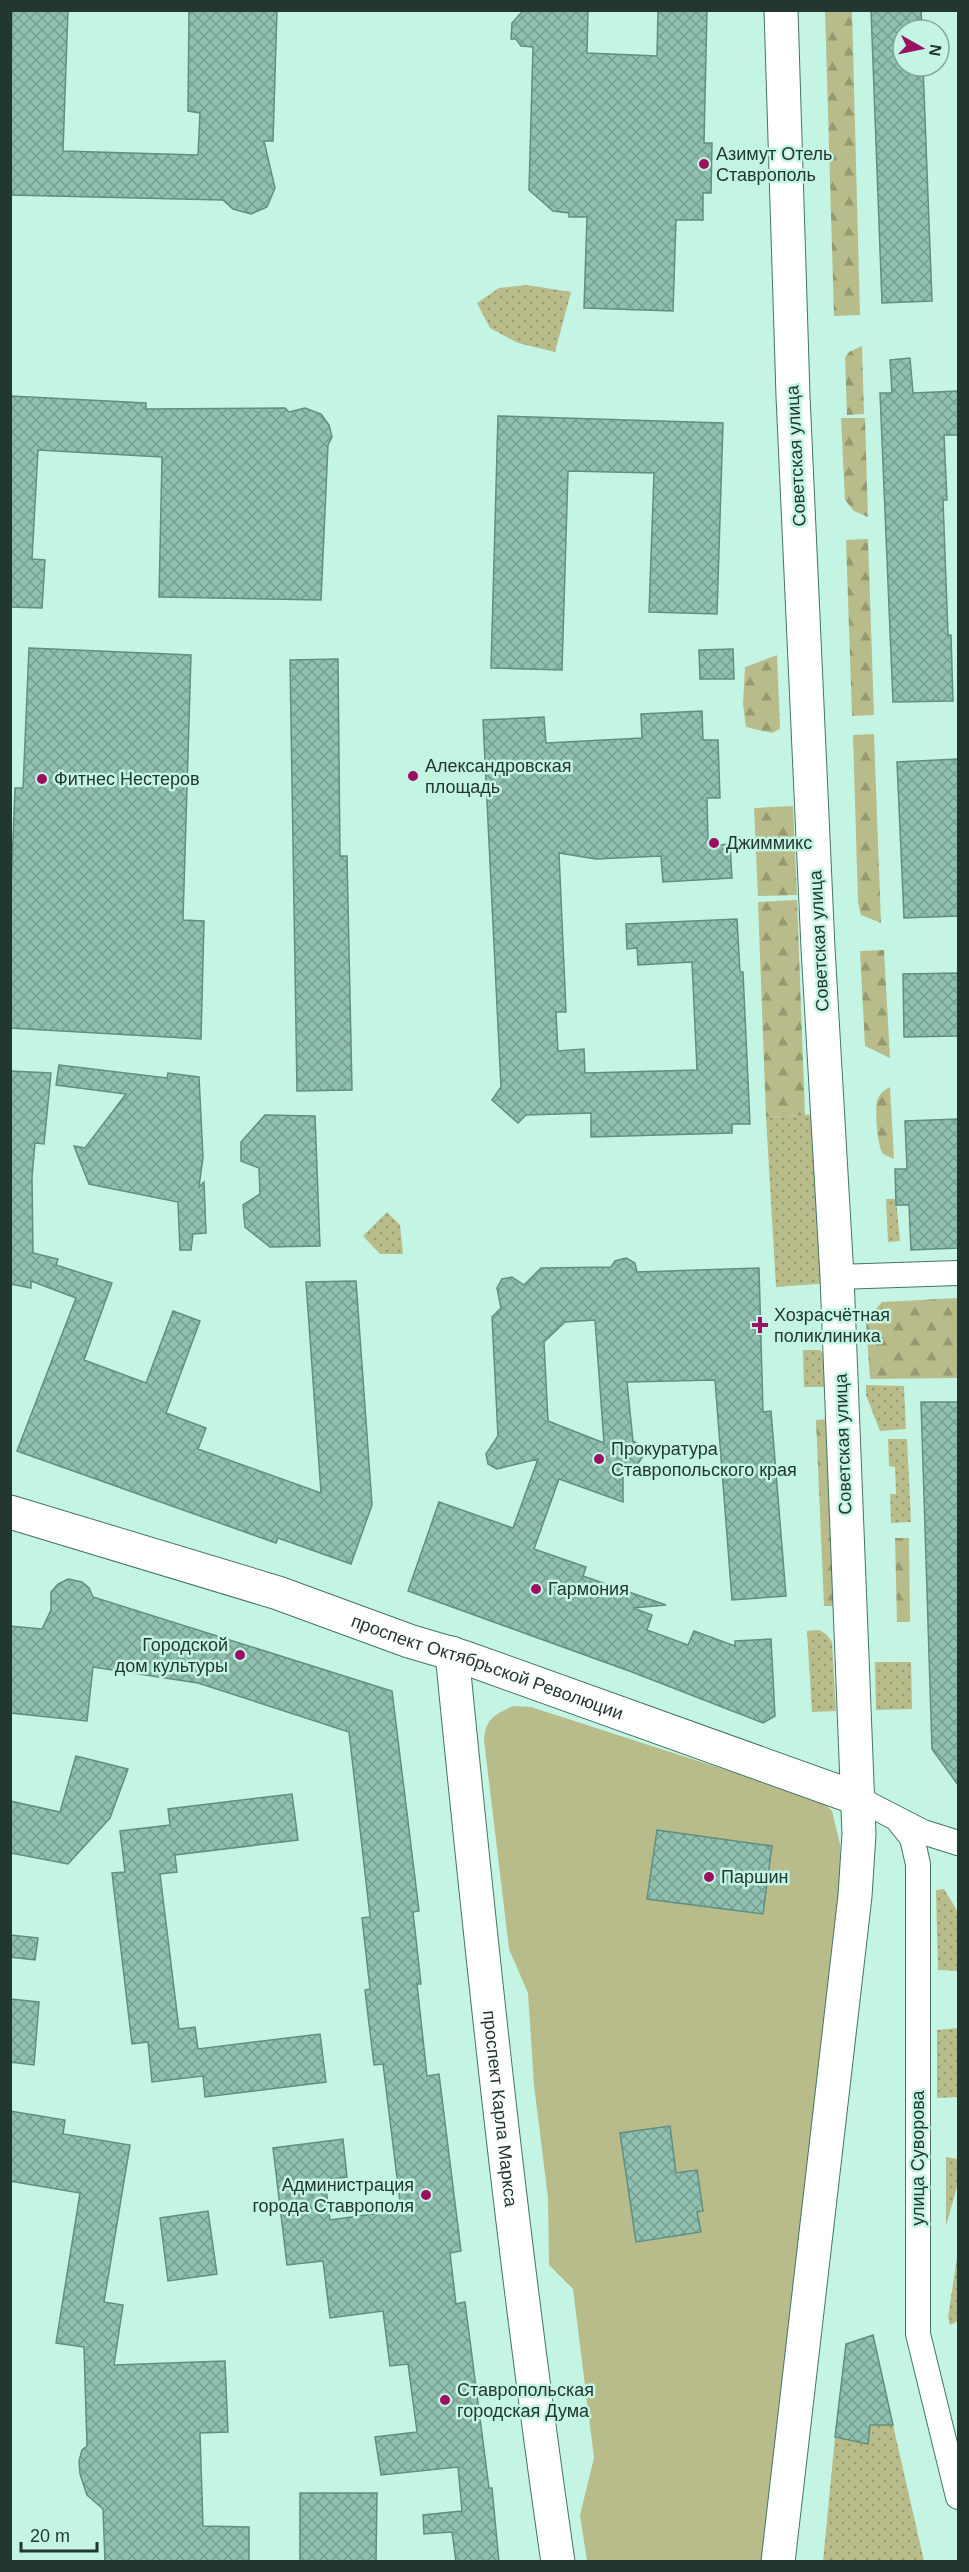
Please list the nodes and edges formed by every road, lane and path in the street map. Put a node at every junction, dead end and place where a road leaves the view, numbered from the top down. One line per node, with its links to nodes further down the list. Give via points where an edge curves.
1 (781, 10): 3 (main road, Советская улица, via 793,396)
2 (958, 1273): 3 (street)
3 (837, 1277): 6 (main road, Советская улица)
4 (10, 1512): 5 (main road, проспект Октябрьской Революции, via 278,1593)
5 (453, 1653): 6 (main road, проспект Октябрьской Революции); 10 (main road, проспект Карла Маркса, via 495,2071)
6 (859, 1799): 7 (street, проспект Октябрьской Революции); 11 (main road, via 855,1896)
7 (897, 1819): 8 (street, проспект Октябрьской Революции); 9 (street, улица Суворова, via 912,1838 918,1864 918,2334)
8 (958, 1843)
9 (958, 2497)
10 (558, 2562)
11 (778, 2562)

